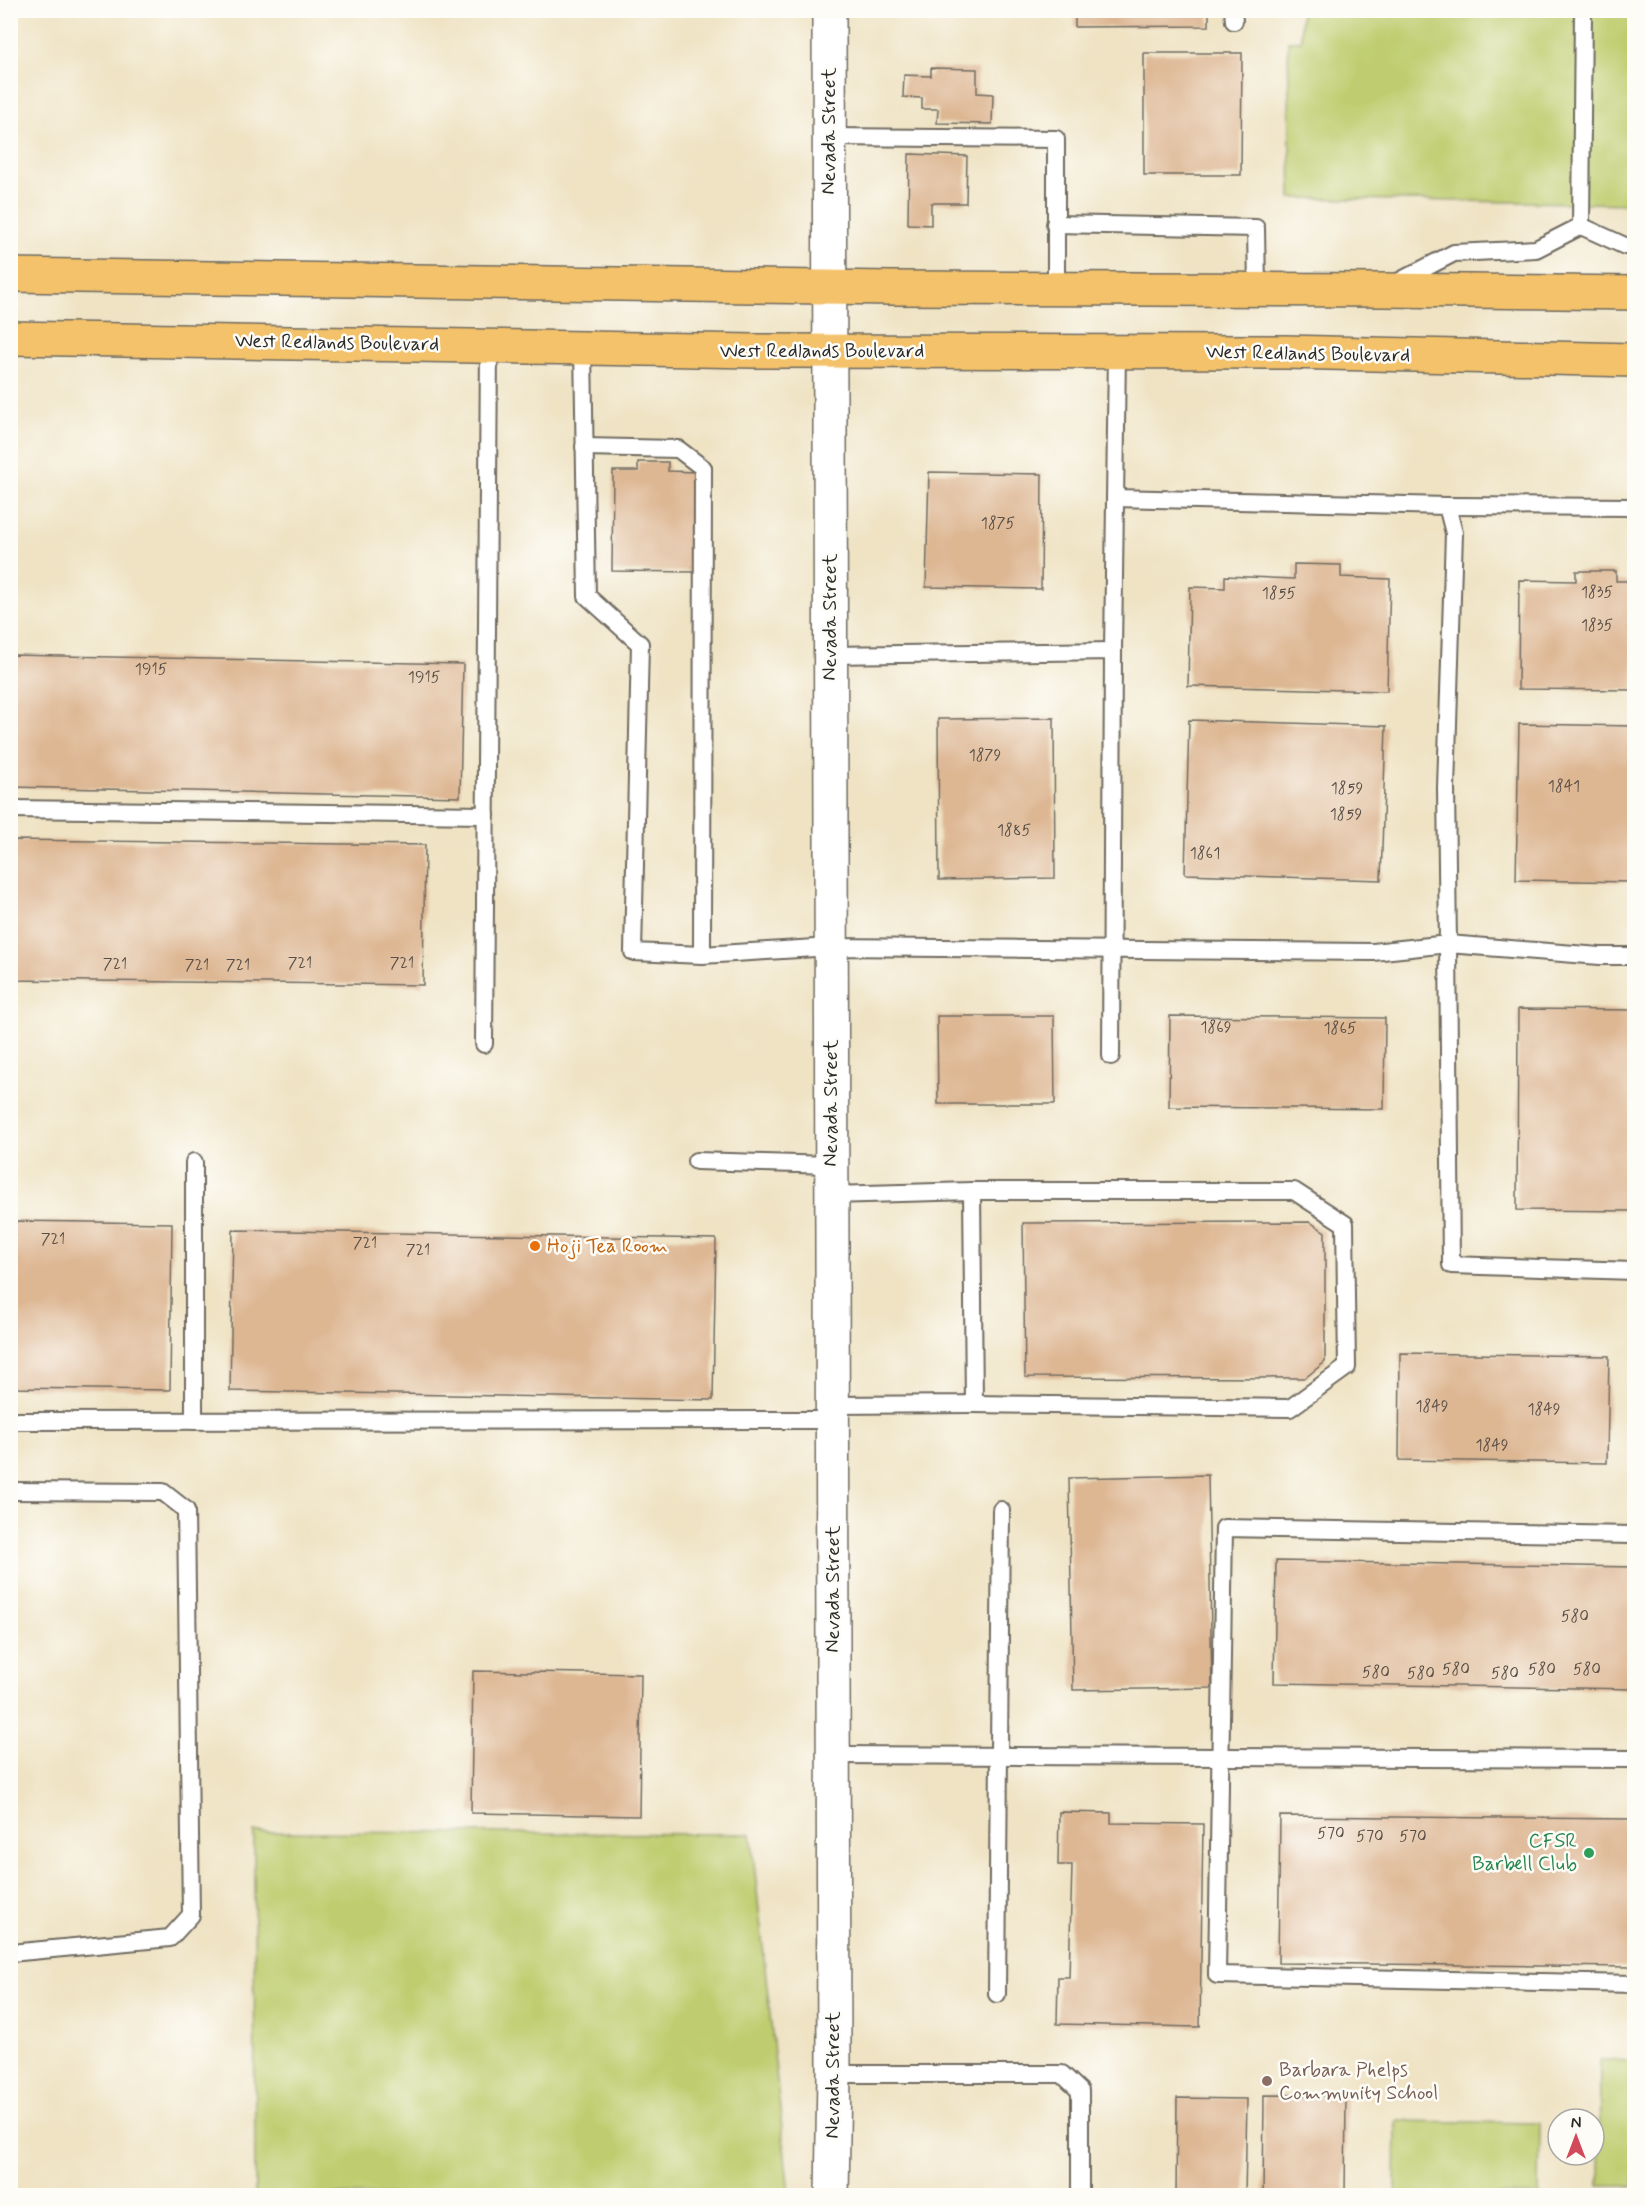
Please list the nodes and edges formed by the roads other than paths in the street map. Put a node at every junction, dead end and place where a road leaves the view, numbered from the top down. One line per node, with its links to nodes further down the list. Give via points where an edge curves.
1 (829, 10): 3 (street, Nevada Street)
2 (1583, 10): 5 (lane)
3 (829, 137): 4 (lane, via 1056,139); 9 (street, Nevada Street)
4 (1055, 224): 10 (lane); 11 (lane, via 1256,228)
5 (1581, 226): 6 (lane, via 1625,246); 12 (lane, via 1536,249 1454,253)
6 (1635, 246)
7 (10, 275): 8 (main road)
8 (84, 276): 9 (main road); 14 (main road)
9 (829, 286): 10 (main road); 18 (street, Nevada Street)
10 (1056, 288): 11 (main road)
11 (1257, 289): 12 (main road)
12 (1383, 290): 13 (main road)
13 (1635, 293)
14 (10, 298)
15 (10, 338): 16 (main road, West Redlands Boulevard)
16 (489, 347): 17 (main road, West Redlands Boulevard); 28 (lane)
17 (583, 348): 18 (main road, West Redlands Boulevard); 21 (lane)
18 (829, 350): 19 (main road, West Redlands Boulevard); 26 (street, Nevada Street)
19 (1117, 352): 20 (main road, West Redlands Boulevard); 22 (lane)
20 (1635, 360)
21 (584, 447): 32 (lane, via 587,596 640,644 633,952); 32 (lane, via 678,449 703,468)
22 (1115, 498): 23 (lane); 25 (lane)
23 (1447, 506): 24 (lane); 29 (lane, via 1454,533 1446,788)
24 (1635, 507)
25 (1113, 651): 26 (lane); 31 (lane)
26 (830, 655): 30 (street, Nevada Street)
27 (10, 809): 28 (lane)
28 (486, 815): 34 (lane)
29 (1448, 944): 31 (lane, via 1373,952); 33 (lane); 40 (lane, via 1451,1264)
30 (831, 947): 31 (lane); 32 (lane); 38 (street, Nevada Street)
31 (1111, 950): 35 (lane)
32 (702, 955)
33 (1635, 956)
34 (484, 1044)
35 (1111, 1056)
36 (696, 1161): 38 (lane)
37 (194, 1162): 43 (lane)
38 (831, 1180): 39 (lane); 42 (street, Nevada Street)
39 (972, 1191): 41 (lane); 41 (lane, via 1294,1191 1345,1224 1347,1366 1290,1408)
40 (1635, 1271)
41 (974, 1404): 42 (lane)
42 (832, 1412): 43 (lane); 48 (street, Nevada Street)
43 (194, 1421): 44 (lane)
44 (10, 1422)
45 (10, 1491): 52 (lane, via 163,1492 186,1510 191,1915 170,1938)
46 (1001, 1510): 49 (lane)
47 (1635, 1535): 50 (lane, via 1224,1528)
48 (833, 1755): 49 (lane); 55 (street, Nevada Street)
49 (999, 1755): 50 (lane); 54 (lane)
50 (1221, 1756): 51 (lane); 53 (lane, via 1217,1975)
51 (1635, 1759)
52 (10, 1953)
53 (1635, 1984)
54 (997, 1994)
55 (834, 2074): 56 (street, Nevada Street); 57 (lane, via 1062,2074 1080,2091)
56 (832, 2196)
57 (1080, 2196)

